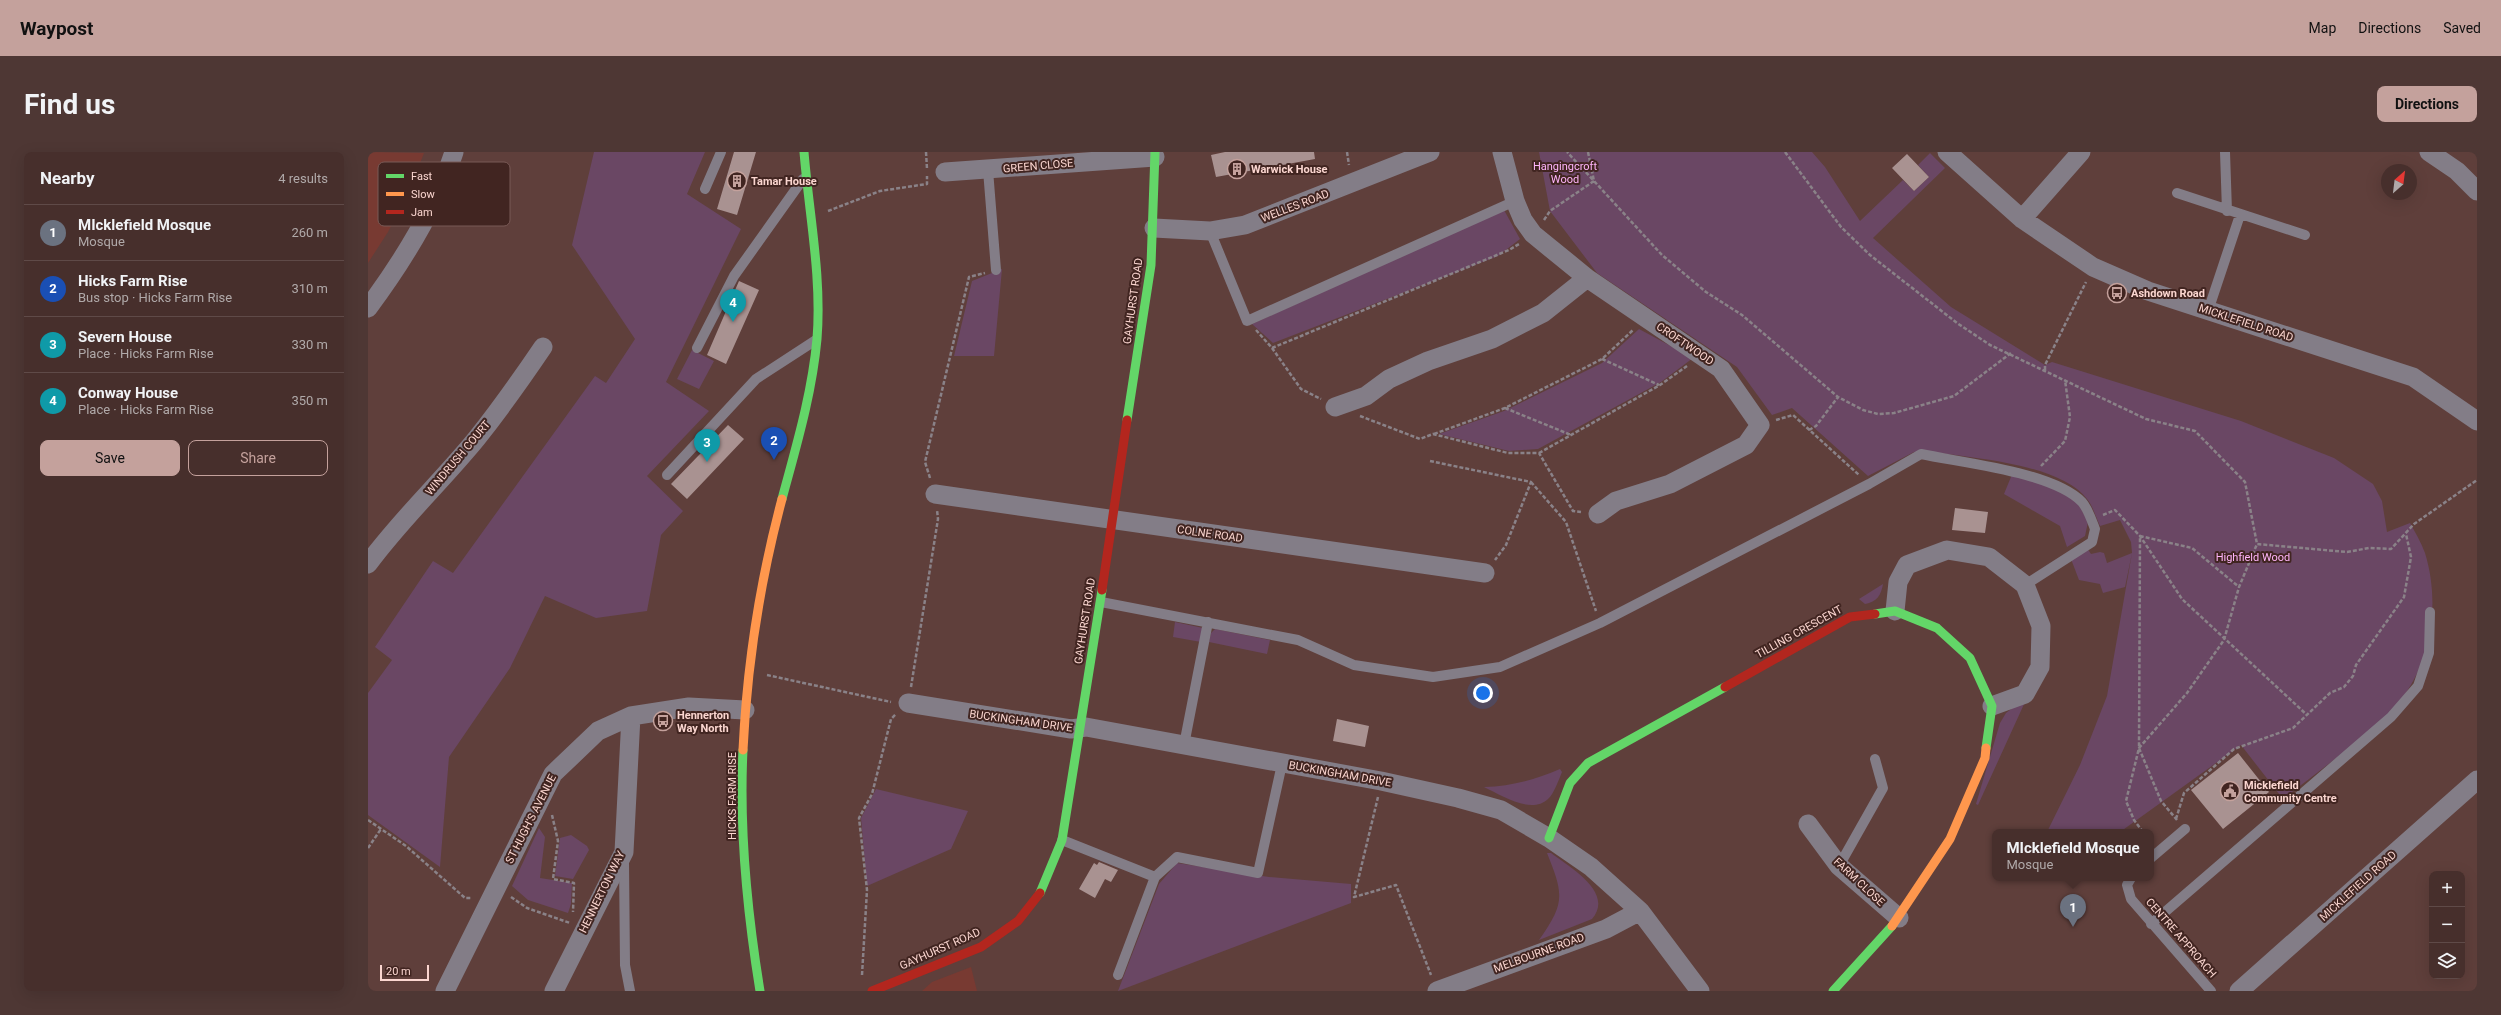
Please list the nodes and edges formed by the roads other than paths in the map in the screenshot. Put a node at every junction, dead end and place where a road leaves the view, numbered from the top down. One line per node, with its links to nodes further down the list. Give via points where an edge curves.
1 (454, 152): 11 (street)
2 (721, 152): 15 (lane)
3 (804, 152): 14 (street, HICKS FARM RISE)
4 (1430, 152): 24 (street, WELLES ROAD, via 1245,225)
5 (1502, 152): 18 (street, CROFTWOOD)
6 (1947, 152): 21 (street, MICKLEFIELD ROAD)
7 (2081, 152): 21 (street)
8 (2224, 152): 19 (lane)
9 (2429, 152): 16 (street, via 2457,171)
10 (1155, 155): 12 (street, GREEN CLOSE); 23 (street, GAYHURST ROAD)
11 (451, 162)
12 (988, 170): 13 (street, GREEN CLOSE); 26 (lane)
13 (945, 172)
14 (806, 176): 30 (street, HICKS FARM RISE, via 818,282); 32 (lane, via 734,276)
15 (706, 189)
16 (2477, 191)
17 (2177, 193): 19 (lane)
18 (1515, 202): 24 (lane, via 1247,321); 27 (street, CROFTWOOD, via 1533,234)
19 (2227, 211): 20 (lane)
20 (2240, 215): 25 (lane); 29 (lane)
21 (2022, 219): 29 (street, MICKLEFIELD ROAD, via 2093,267 2148,291)
22 (420, 226): 28 (street, via 398,267)
23 (1154, 228): 24 (street, WELLES ROAD); 38 (street, GAYHURST ROAD, via 1150,272)
24 (1210, 231)
25 (2305, 235)
26 (996, 270)
27 (1587, 278): 33 (street, via 1543,313 1492,339 1428,361 1389,379 1366,396); 37 (street, CROFTWOOD, via 1721,369 1760,425 1746,445 1670,484 1616,501)
28 (368, 308)
29 (2208, 311): 34 (street, MICKLEFIELD ROAD, via 2413,377)
30 (817, 339): 35 (lane, via 756,379); 48 (street, HICKS FARM RISE, via 810,390 768,554)
31 (543, 347): 39 (street, WINDRUSH COURT, via 477,437 418,506 394,529)
32 (697, 348)
33 (1335, 407)
34 (2477, 421)
35 (667, 475)
36 (935, 494): 38 (street, COLNE ROAD)
37 (1598, 514)
38 (1111, 520): 40 (street, COLNE ROAD); 42 (street, GAYHURST ROAD)
39 (368, 564)
40 (1485, 573)
41 (2025, 585): 43 (street, via 1989,557 1947,550 1907,565 1898,582); 45 (lane, via 2092,542 2095,530 2083,503 2066,489 2040,478 1920,454 1869,484 1600,623 1500,667 1433,677 1354,665 1298,640); 47 (street, via 2041,626 2040,667 2025,694)
42 (1101, 602): 45 (lane); 50 (street, GAYHURST ROAD)
43 (1895, 611): 47 (street, TILLING CRESCENT, via 1937,628 1970,658); 57 (street, TILLING CRESCENT, via 1850,617 1588,763 1570,783)
44 (2430, 612): 66 (lane, via 2429,653 2418,686 2391,717)
45 (1208, 622): 51 (lane)
46 (908, 703): 50 (street, BUCKINGHAM DRIVE, via 1071,730)
47 (1992, 706): 65 (street, via 1985,758 1950,839)
48 (745, 710): 49 (street, ST HUGH'S AVENUE, via 689,707); 72 (street, HICKS FARM RISE, via 742,790 744,865 750,942)
49 (631, 716): 59 (street, HENNERTON WAY); 69 (street, ST HUGH'S AVENUE, via 598,730 553,774)
50 (1079, 729): 51 (street, BUCKINGHAM DRIVE, via 1086,727); 58 (street, GAYHURST ROAD)
51 (1184, 746): 53 (street, BUCKINGHAM DRIVE)
52 (1875, 759): 61 (lane, via 1883,788)
53 (1282, 764): 57 (street, BUCKINGHAM DRIVE, via 1381,781 1458,798 1501,810); 62 (lane, via 1258,873 1176,857)
54 (2477, 780): 79 (street, MICKLEFIELD ROAD)
55 (1808, 824): 61 (street, FARM CLOSE)
56 (2185, 829): 60 (lane)
57 (1549, 838): 64 (street, BUCKINGHAM DRIVE, via 1591,867)
58 (1062, 840): 62 (lane); 68 (street, GAYHURST ROAD, via 1044,888 1018,921 981,947)
59 (624, 852): 70 (street, HENNERTON WAY); 71 (lane, via 625,965)
60 (2154, 855)
61 (1839, 866): 65 (street, FARM CLOSE)
62 (1155, 877): 67 (lane)
63 (2129, 881): 66 (lane, CENTRE APPROACH, via 2127,885 2131,899)
64 (1640, 911): 75 (street, MELBOURNE ROAD, via 1606,929); 76 (street, BUCKINGHAM DRIVE)
65 (1899, 918): 77 (street)
66 (2151, 924): 78 (lane, CENTRE APPROACH)
67 (1118, 975)
68 (903, 978): 73 (street, GAYHURST ROAD); 74 (lane)
69 (445, 991)
70 (554, 991)
71 (630, 991)
72 (760, 991)
73 (872, 991)
74 (908, 991)
75 (1437, 991)
76 (1700, 991)
77 (1833, 991)
78 (2211, 991)
79 (2239, 991)

